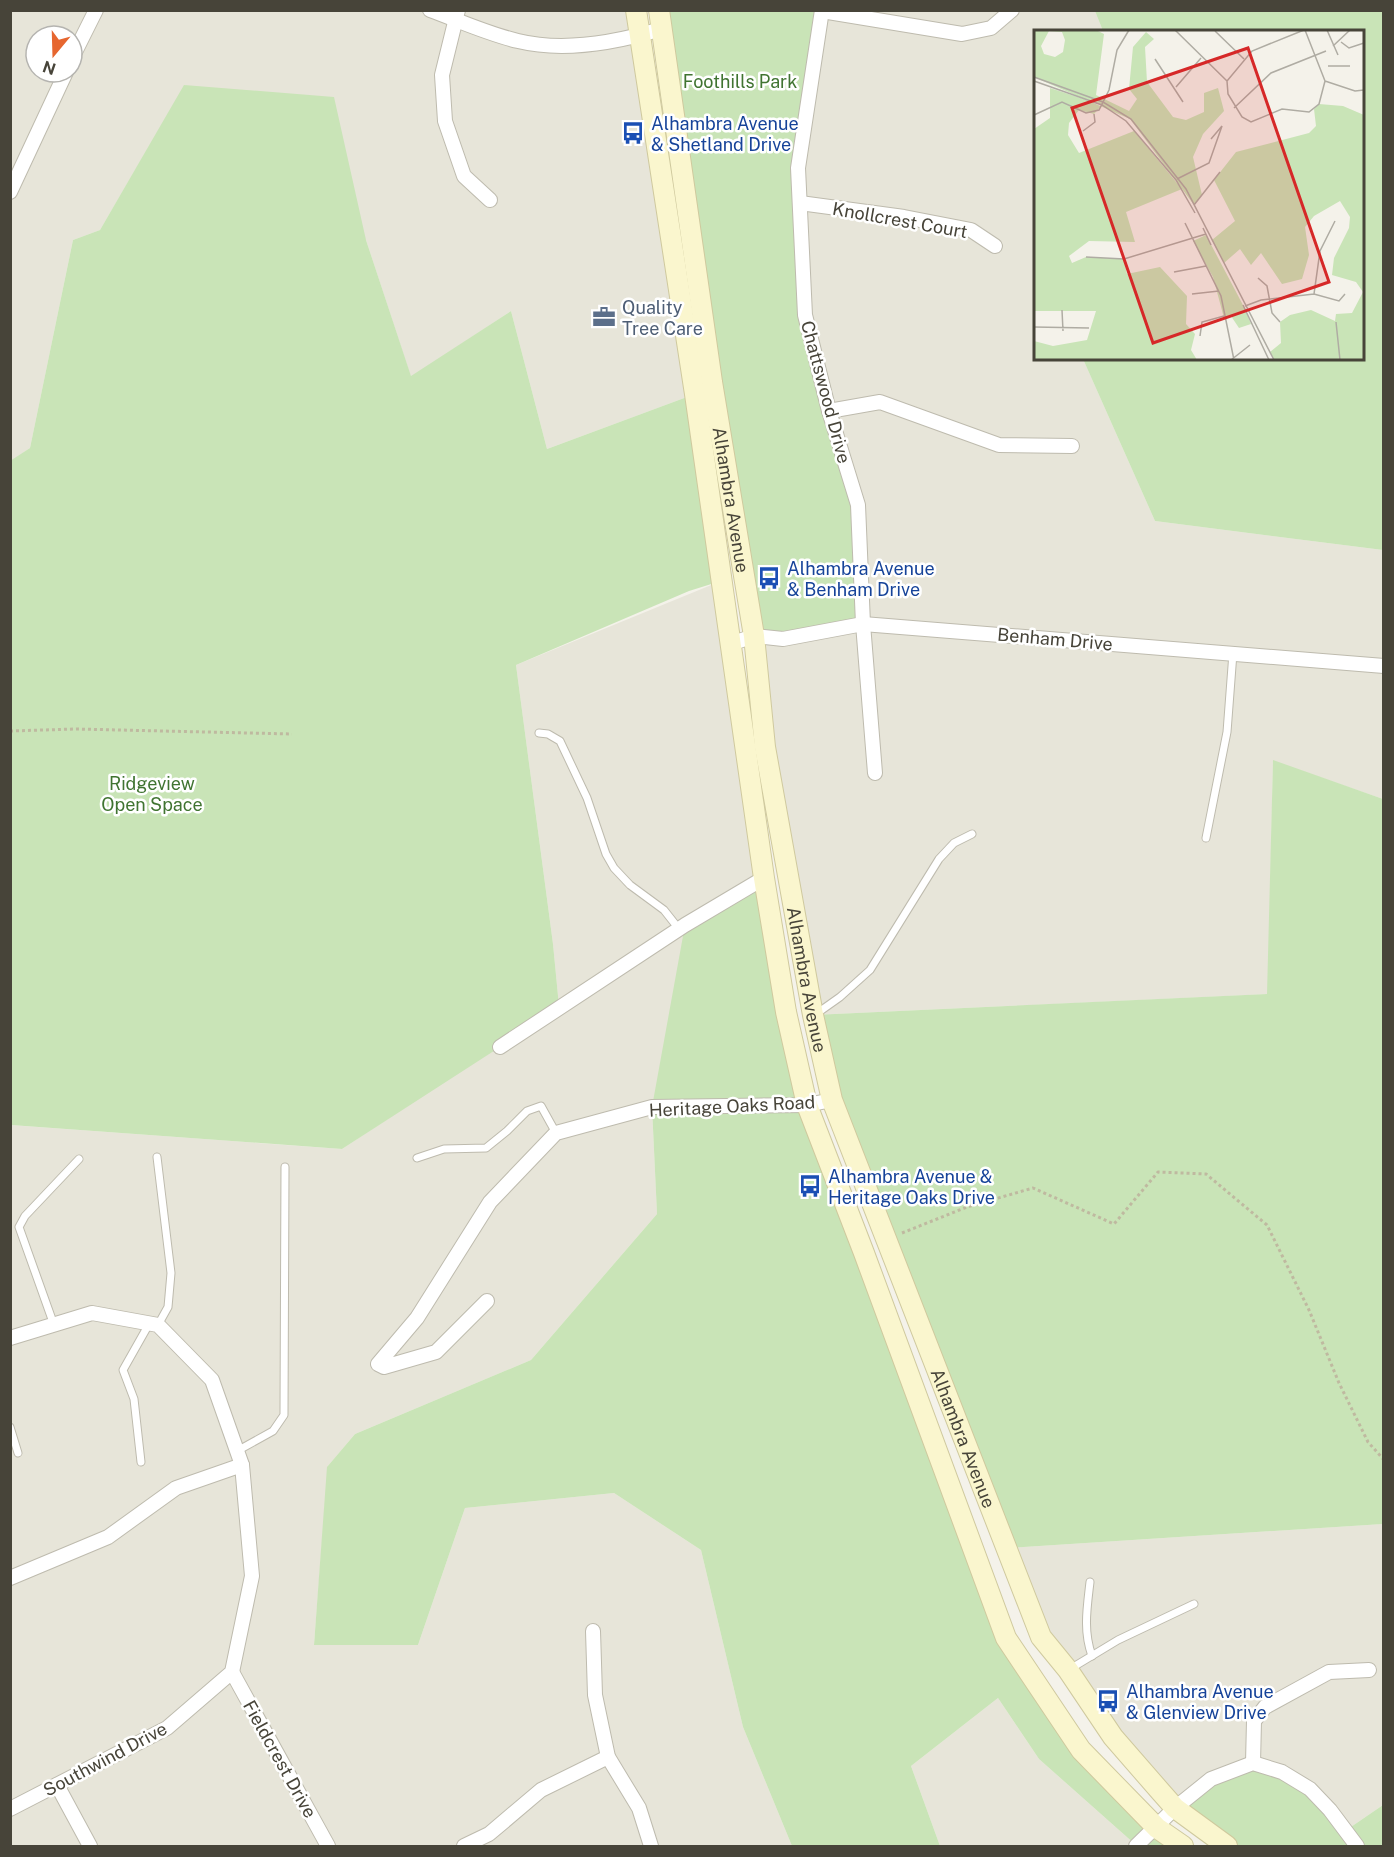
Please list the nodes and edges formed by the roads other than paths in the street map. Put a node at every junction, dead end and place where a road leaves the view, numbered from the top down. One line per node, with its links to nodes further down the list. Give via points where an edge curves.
1 (96, 10): 8 (street)
2 (430, 10): 6 (street)
3 (636, 10): 9 (main road, Alhambra Avenue)
4 (1012, 10): 5 (street, via 991,28 962,34)
5 (822, 11): 13 (street, Chattswood Drive, via 798,168)
6 (457, 15): 9 (street, via 483,31 521,42 564,47); 12 (street, via 442,75 445,121 464,176)
7 (660, 20): 9 (street); 18 (main road, Alhambra Avenue, via 710,370)
8 (84, 34)
9 (639, 36): 19 (main road, Alhambra Avenue)
10 (60, 84): 11 (street)
11 (10, 192)
12 (490, 200)
13 (800, 203): 14 (street, Knollcrest Court, via 971,230); 15 (street, Chattswood Drive, via 805,315)
14 (995, 246)
15 (830, 411): 16 (street, via 880,402 999,445); 17 (street, Chattswood Drive, via 858,505)
16 (1072, 446)
17 (863, 624): 18 (street, Benham Drive, via 783,639); 20 (street, Benham Drive); 23 (street, Chattswood Drive)
18 (754, 636): 19 (street, Benham Drive); 28 (main road, Alhambra Avenue, via 765,747)
19 (730, 645): 26 (main road, Alhambra Avenue)
20 (1233, 653): 21 (street, Benham Drive); 25 (lane, via 1227,732)
21 (1383, 666)
22 (539, 733): 27 (lane, via 560,741 614,868 664,910)
23 (875, 773)
24 (972, 834): 28 (lane, via 954,843 939,860 870,970)
25 (1206, 838)
26 (764, 878): 27 (street); 31 (main road, Alhambra Avenue, via 786,1012)
27 (679, 929): 29 (street)
28 (813, 1016): 30 (main road, Alhambra Avenue)
29 (500, 1047)
30 (832, 1100): 31 (street, Heritage Oaks Road); 50 (main road, Alhambra Avenue, via 1041,1638)
31 (807, 1105): 32 (street, Heritage Oaks Road, via 652,1107); 58 (main road, Alhambra Avenue, via 1006,1638 1081,1750)
32 (556, 1133): 34 (lane, via 541,1106 527,1111 486,1148 444,1149); 37 (street, via 490,1202 417,1318 378,1364 384,1367 436,1352)
33 (157, 1157): 38 (lane, via 171,1273 168,1307)
34 (417, 1158)
35 (79, 1159): 39 (lane, via 19,1227)
36 (285, 1167): 43 (lane, via 285,1415 273,1431)
37 (487, 1301)
38 (154, 1324): 39 (street, via 92,1313); 43 (street, via 212,1380); 44 (lane, via 123,1370 134,1399)
39 (54, 1325): 40 (street)
40 (10, 1338)
41 (10, 1427): 42 (lane)
42 (18, 1453)
43 (240, 1458): 45 (street, via 176,1488 108,1537); 52 (street, via 252,1576)
44 (141, 1462)
45 (10, 1578)
46 (1090, 1582): 49 (lane, via 1086,1618)
47 (1194, 1604): 49 (lane)
48 (593, 1630): 53 (street, via 596,1695)
49 (1092, 1656): 50 (lane)
50 (1068, 1670): 56 (main road, Alhambra Avenue, via 1113,1737)
51 (1369, 1670): 54 (street, via 1329,1672 1265,1707 1254,1721)
52 (232, 1672): 55 (street, Southwind Drive, via 167,1728); 60 (street, Fieldcrest Drive)
53 (608, 1757): 61 (street, via 541,1790 489,1834); 62 (street, via 639,1808)
54 (1252, 1763): 56 (street, via 1211,1779); 66 (street, via 1282,1772 1310,1789)
55 (57, 1785): 57 (street, Southwind Drive); 59 (street)
56 (1175, 1808): 58 (street); 65 (main road, Alhambra Avenue)
57 (10, 1809)
58 (1157, 1828): 63 (street); 64 (main road, Alhambra Avenue)
59 (90, 1846)
60 (328, 1846)
61 (464, 1846)
62 (651, 1846)
63 (1136, 1846)
64 (1183, 1846)
65 (1227, 1846)
66 (1357, 1846)

